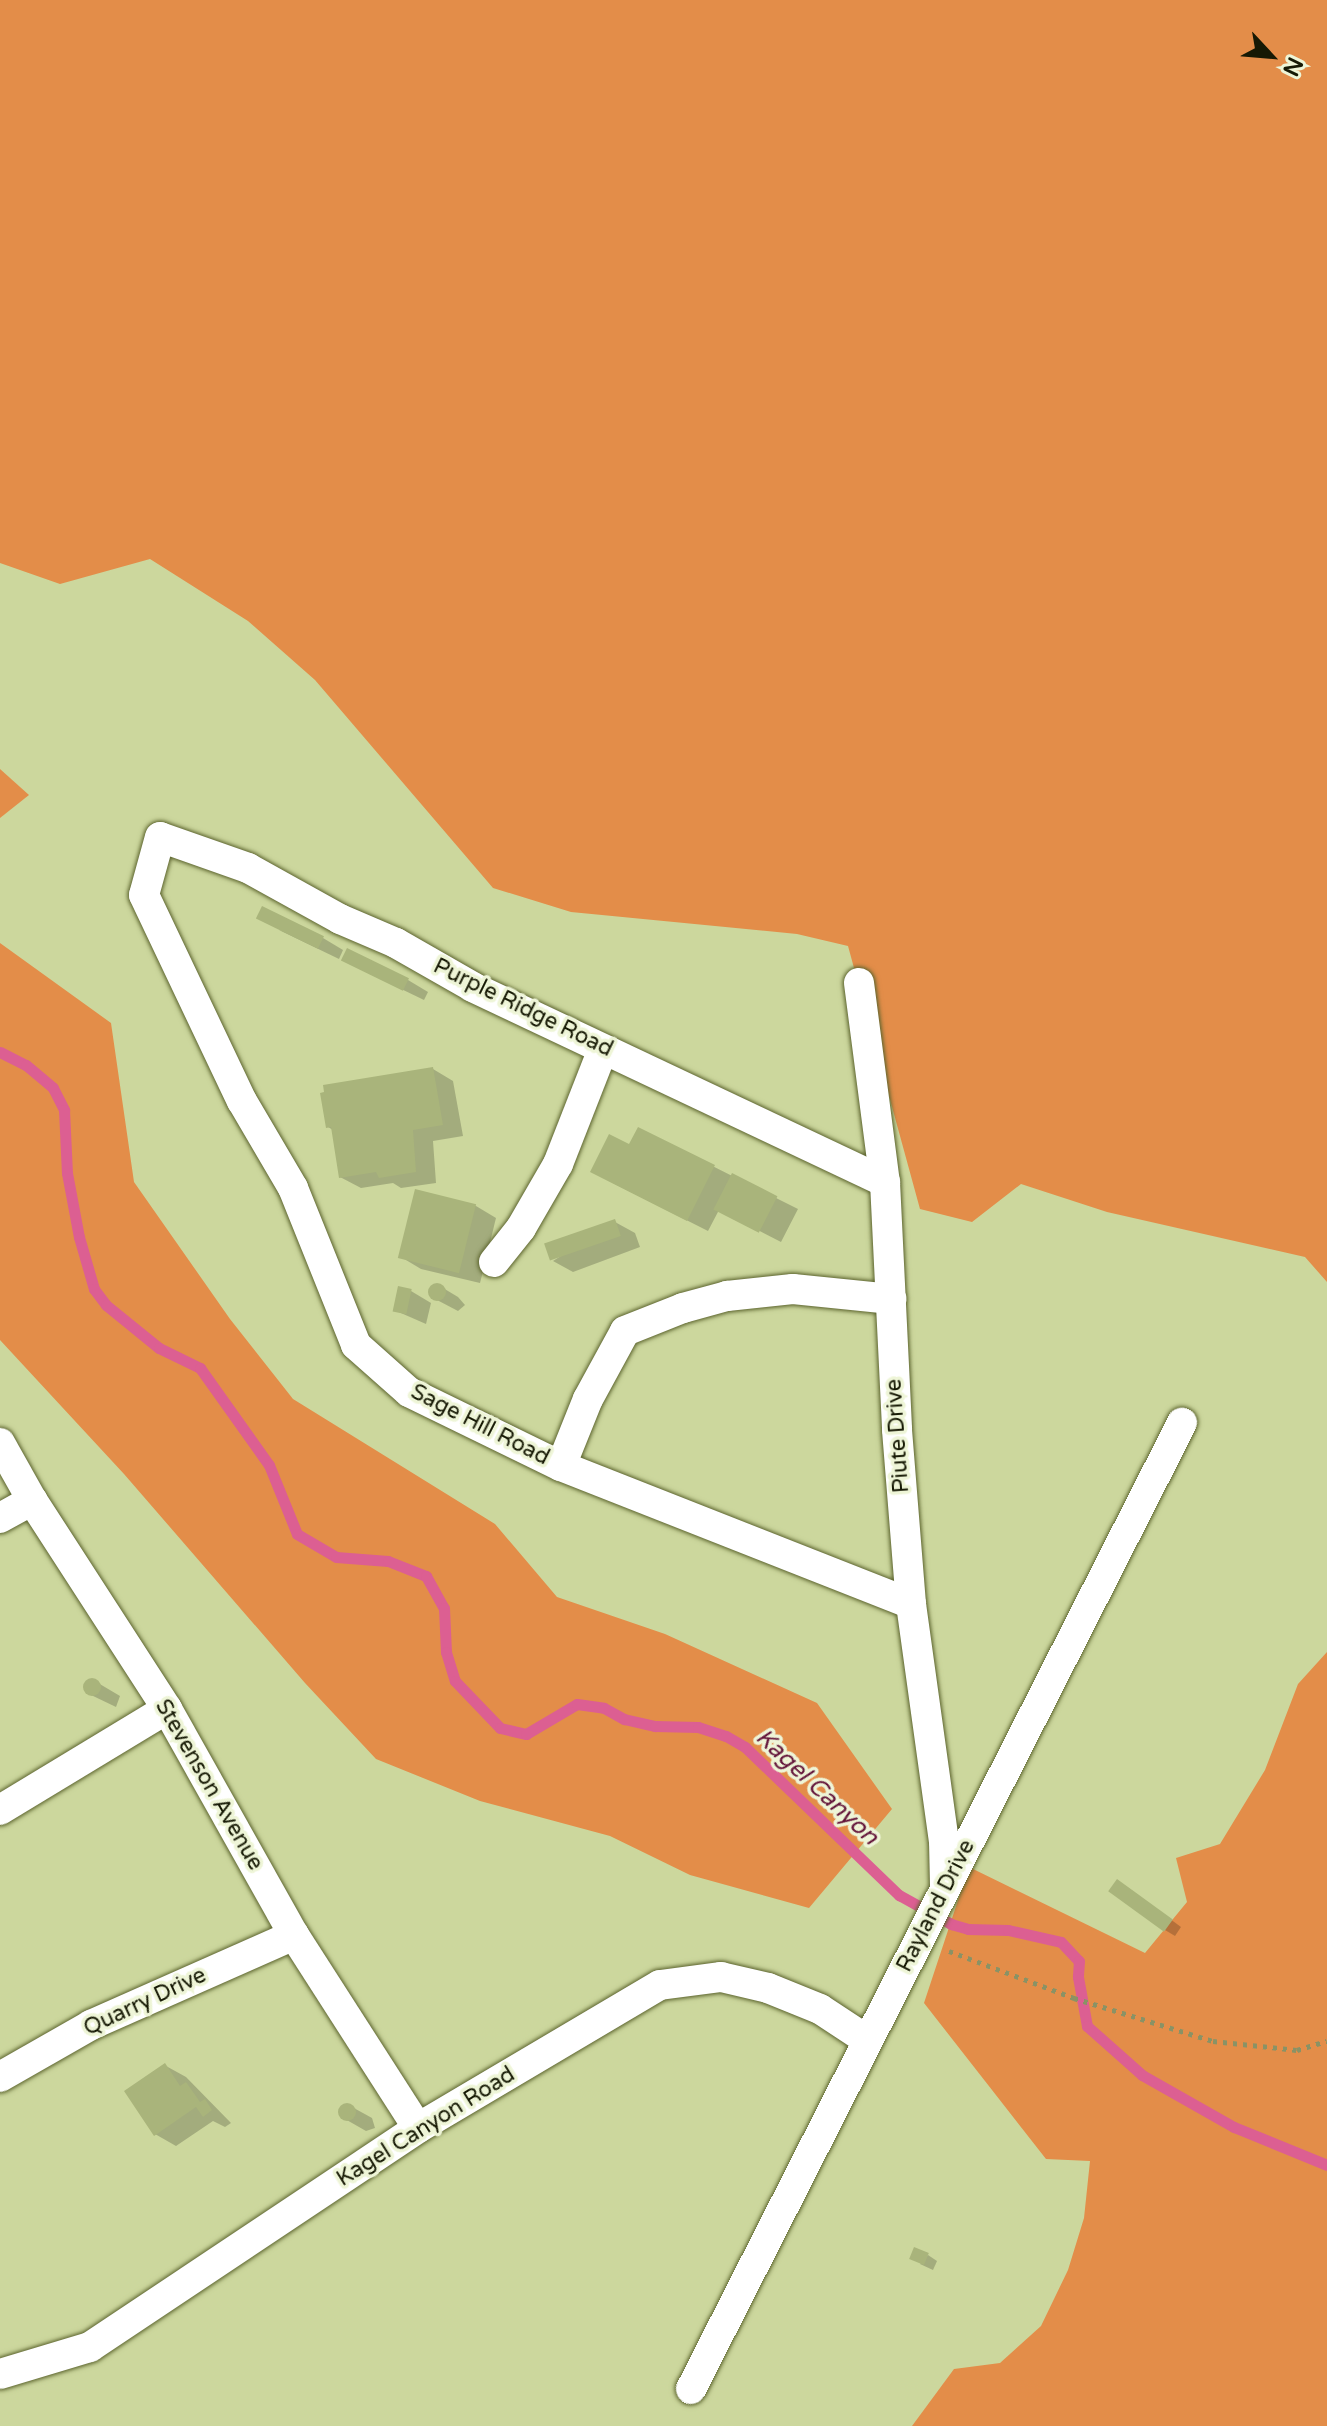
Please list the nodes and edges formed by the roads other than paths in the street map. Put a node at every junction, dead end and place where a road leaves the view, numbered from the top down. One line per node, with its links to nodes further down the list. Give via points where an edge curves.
1 (160, 837): 3 (street, Purple Ridge Road, via 248,868); 9 (street, Sage Hill Road, via 144,895 242,1101 293,1188 356,1345 409,1392)
2 (859, 983): 4 (street, Piute Drive)
3 (603, 1049): 4 (street, Purple Ridge Road); 5 (street, via 558,1164 521,1228)
4 (885, 1182): 6 (street, Piute Drive)
5 (494, 1262)
6 (891, 1299): 9 (street, via 793,1289 727,1296 625,1331 588,1399); 12 (street, Piute Drive)
7 (1182, 1423): 15 (street, Rayland Drive)
8 (0, 1443): 10 (street, Stevenson Avenue)
9 (561, 1466): 12 (street, Sage Hill Road)
10 (32, 1500): 11 (street); 13 (street, Stevenson Avenue)
11 (0, 1518)
12 (911, 1604): 15 (street, Piute Drive, via 944,1841)
13 (167, 1709): 14 (street); 16 (street, Stevenson Avenue)
14 (0, 1810)
15 (945, 1890): 17 (street, Rayland Drive)
16 (294, 1935): 18 (street, Quarry Drive, via 91,2025); 19 (street, Stevenson Avenue)
17 (867, 2040): 19 (street, Kagel Canyon Road, via 820,2009 768,1988 721,1977 660,1985); 21 (street, Rayland Drive)
18 (0, 2077)
19 (418, 2128): 20 (street, Kagel Canyon Road, via 90,2347)
20 (0, 2374)
21 (691, 2389)

